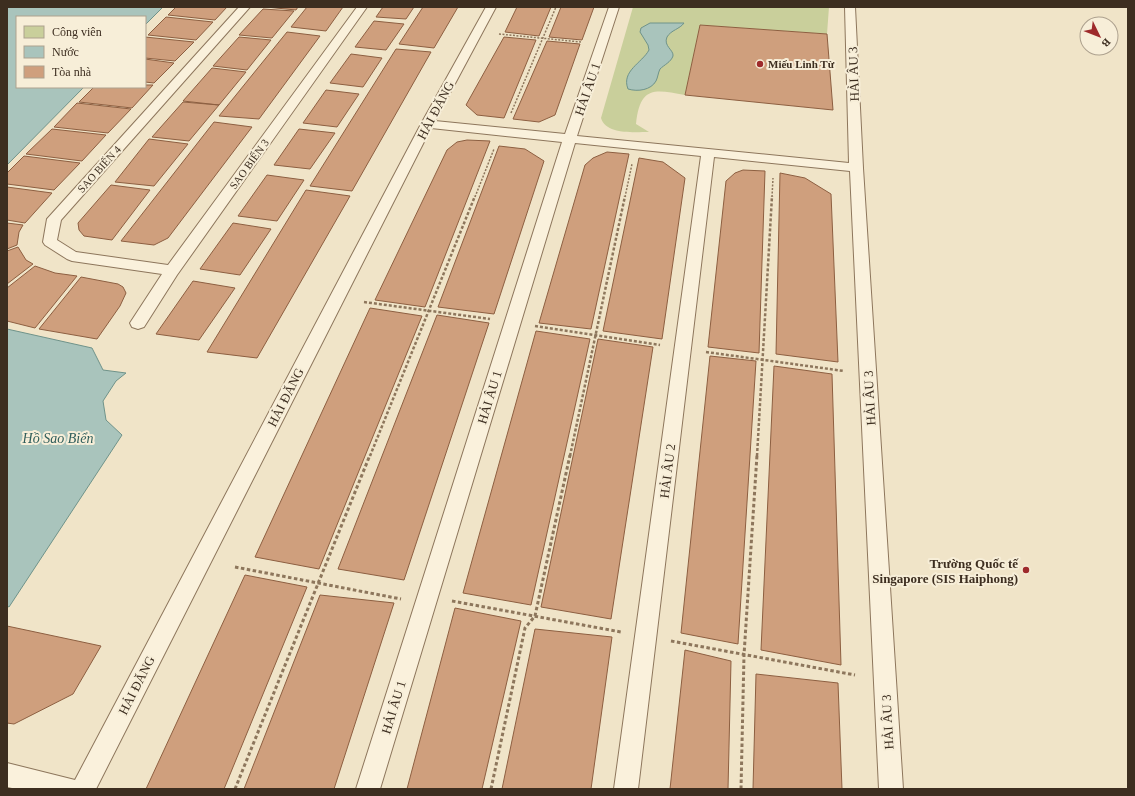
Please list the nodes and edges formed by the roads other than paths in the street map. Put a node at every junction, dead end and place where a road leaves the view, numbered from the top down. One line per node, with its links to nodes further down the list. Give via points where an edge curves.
1 (245, 7): 10 (lane, SAO BIỂN 4, via 54,219 50,242 72,256)
2 (362, 7): 10 (lane, SAO BIỂN 3)
3 (491, 7): 6 (lane, HẢI ĐĂNG)
4 (614, 7): 7 (lane, HẢI ÂU 1)
5 (850, 7): 9 (lane, HẢI ÂU 3)
6 (427, 124): 7 (lane); 14 (lane, HẢI ĐĂNG)
7 (569, 138): 8 (lane); 15 (lane, HẢI ÂU 1)
8 (708, 153): 9 (lane); 16 (lane, HẢI ÂU 2)
9 (856, 168): 17 (lane, HẢI ÂU 3)
10 (172, 270): 11 (lane, SAO BIỂN 3)
11 (138, 323)
12 (7, 775): 13 (lane)
13 (69, 789)
14 (83, 789)
15 (368, 789)
16 (626, 789)
17 (890, 789)

